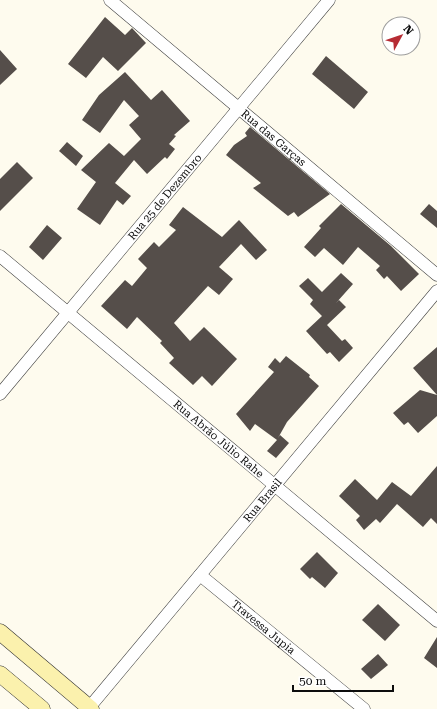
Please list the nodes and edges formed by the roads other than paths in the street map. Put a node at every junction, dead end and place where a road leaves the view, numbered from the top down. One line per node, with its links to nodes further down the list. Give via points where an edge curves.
1 (110, 0): 3 (street, Rua das Garças)
2 (329, 0): 3 (street, Rua 25 de Dezembro)
3 (239, 108): 5 (street, Rua das Garças); 7 (street, Rua 25 de Dezembro)
4 (0, 256): 7 (street, Rua Abrão Júlio Rahe)
5 (437, 275)
6 (437, 291): 9 (street, Rua Brasil)
7 (68, 313): 8 (street, Rua 25 de Dezembro); 9 (street, Rua Abrão Júlio Rahe)
8 (0, 394)
9 (274, 485): 10 (street, Rua Brasil); 11 (street, Rua Abrão Júlio Rahe)
10 (200, 575): 14 (street, Rua Brasil); 16 (street, Travessa Jupia)
11 (437, 621)
12 (0, 632): 14 (main road)
13 (0, 674): 15 (main road)
14 (90, 708)
15 (42, 709)
16 (364, 709)

